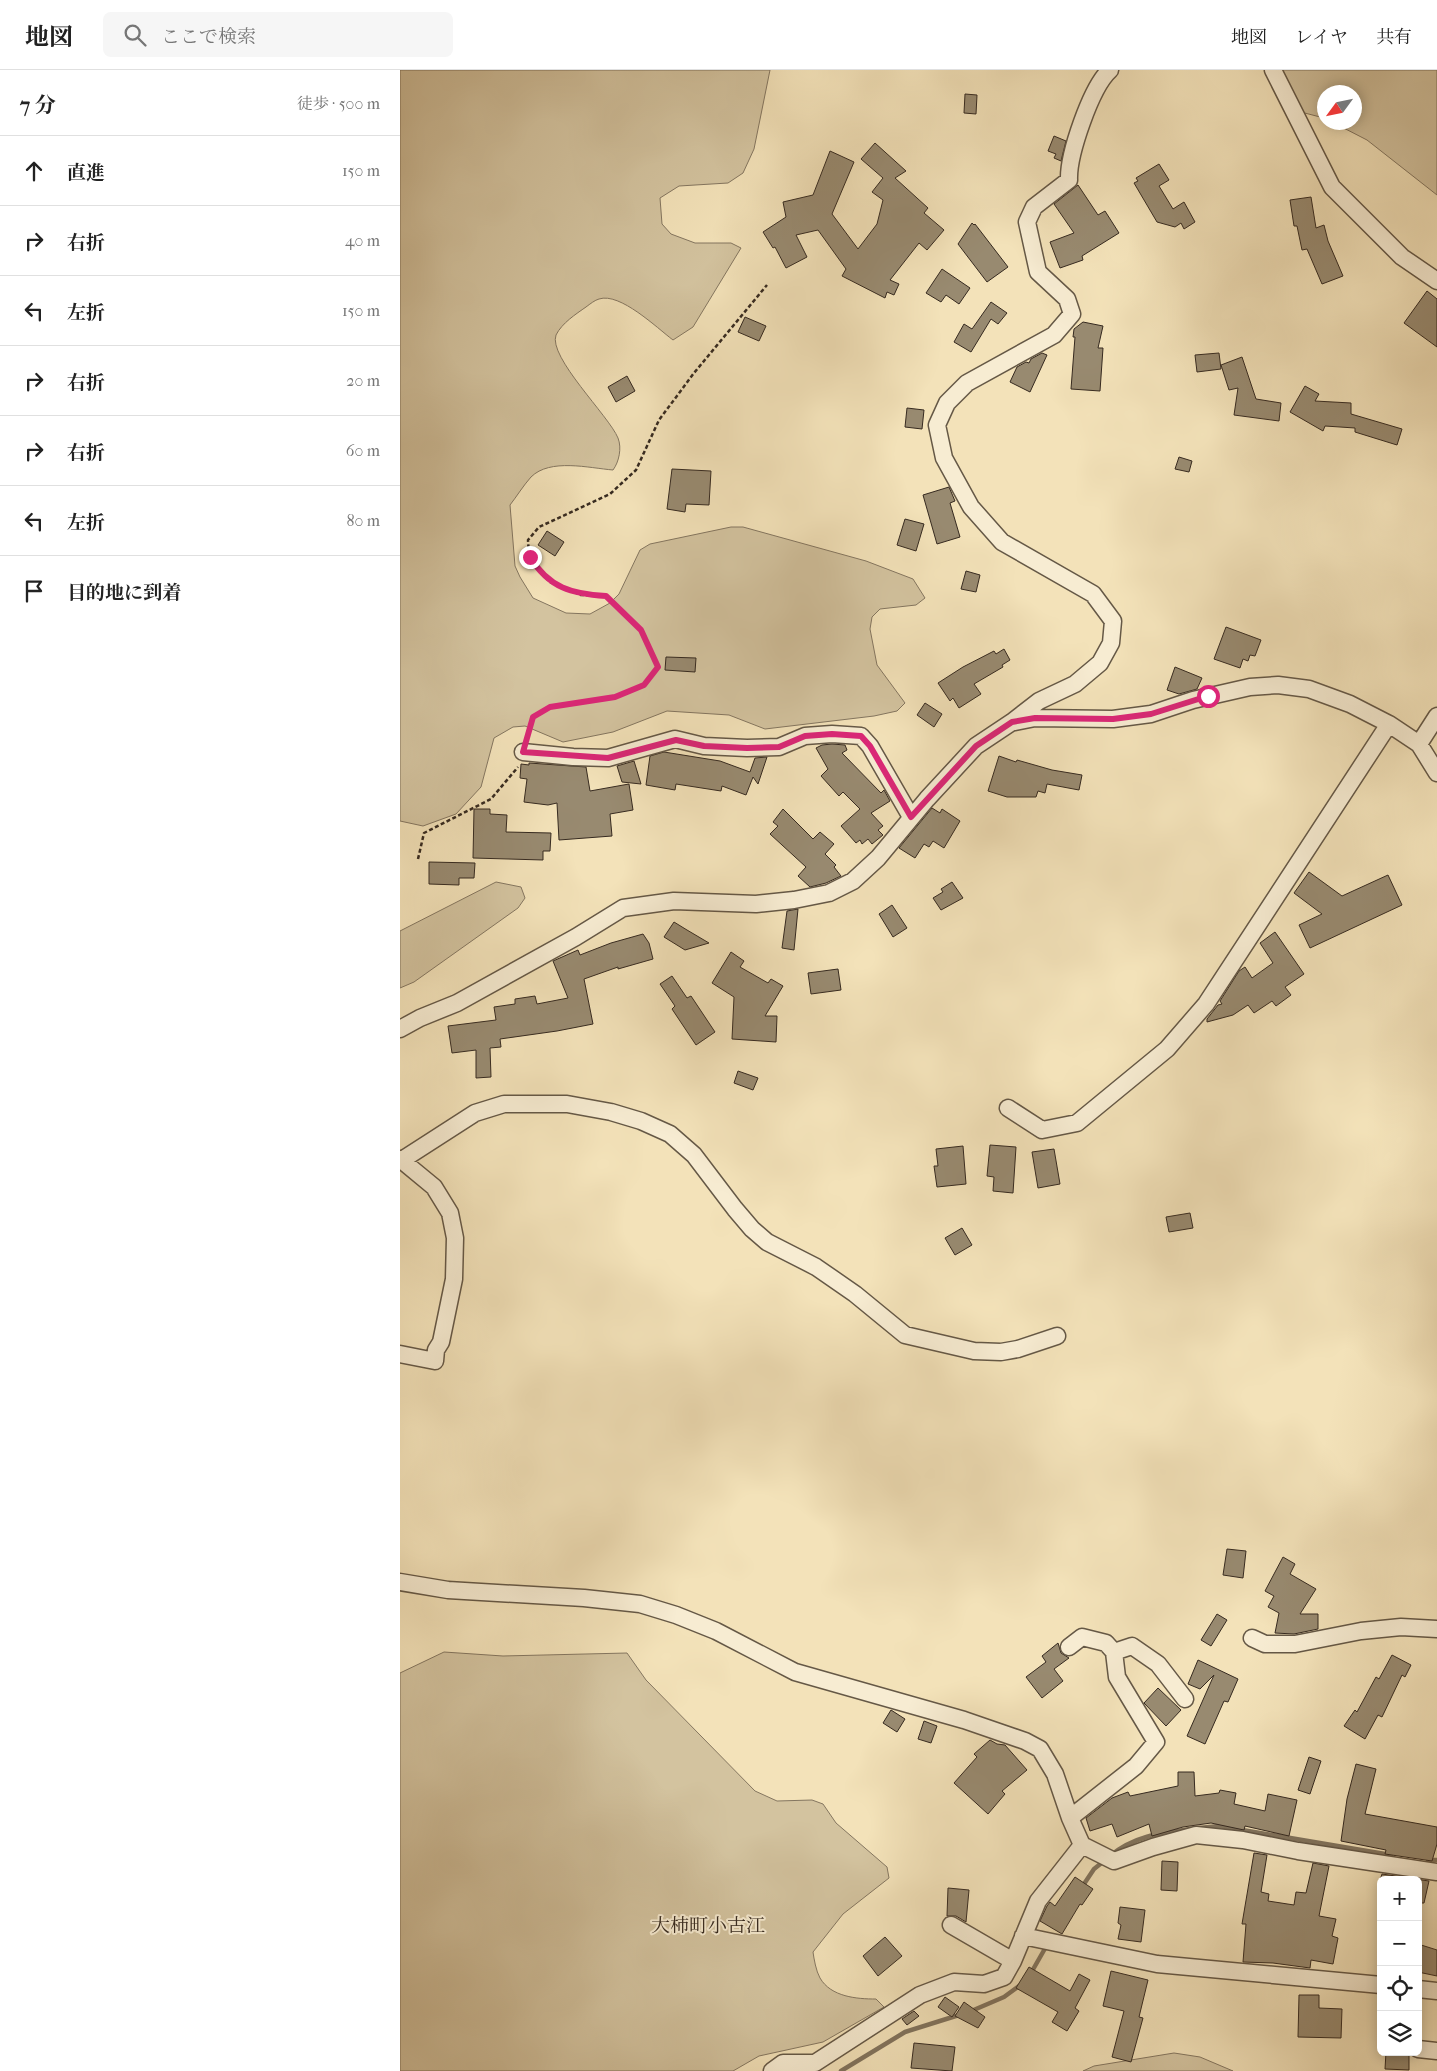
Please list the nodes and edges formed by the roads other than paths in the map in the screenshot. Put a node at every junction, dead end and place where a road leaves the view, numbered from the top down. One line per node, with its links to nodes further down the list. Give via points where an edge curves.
1 (1110, 70): 5 (street, via 1093,94 1068,166 1069,180 1034,206 1026,222 1038,272 1067,299 1072,314 1054,335 967,383 946,403 937,425 944,458 971,507 983,521 1002,542 1093,594 1113,621 1111,643 1100,663 1075,684 1039,701)
2 (1273, 70): 3 (street, via 1332,187 1402,258)
3 (1437, 281)
4 (1437, 716): 7 (street)
5 (1012, 722): 6 (street, via 1035,718 1113,719 1151,714 1193,700 1250,687 1278,685 1309,689 1350,704); 10 (street, via 976,746)
6 (1389, 724): 7 (street); 12 (street, via 1206,1004 1167,1049 1077,1123 1042,1130)
7 (1419, 744): 9 (street)
8 (523, 752): 10 (street, via 608,758 676,740 704,746 755,748 779,747 805,736 861,736)
9 (1437, 773)
10 (911, 817): 11 (street, via 878,858 853,881 829,893 756,904 674,901 623,908 457,1003)
11 (400, 1029)
12 (1008, 1108)
13 (401, 1159): 14 (street, via 475,1113 504,1104 567,1104 610,1112 670,1134 694,1155 735,1209 767,1242 816,1267 905,1335 974,1351 1001,1352); 15 (street, via 434,1187 450,1213 455,1238 454,1279 442,1342 436,1350 435,1361)
14 (1057, 1336)
15 (400, 1354)
16 (400, 1582): 22 (street, via 448,1590 640,1604 676,1615 716,1631 795,1672 964,1720 1025,1741 1040,1749 1055,1774)
17 (1437, 1629): 18 (street, via 1401,1627 1295,1644 1265,1644)
18 (1252, 1638)
19 (1070, 1647): 20 (street, via 1082,1637 1106,1643)
20 (1114, 1652): 21 (street, via 1132,1646 1158,1664); 22 (street, via 1117,1677 1156,1742 1136,1766)
21 (1186, 1700)
22 (1070, 1818): 23 (street)
23 (1082, 1845): 24 (street, via 1114,1861 1196,1835); 26 (street, via 1038,1901)
24 (1437, 1872)
25 (951, 1925): 27 (street)
26 (1023, 1936): 27 (street); 28 (street, via 1157,1964)
27 (1013, 1961): 33 (street, via 1004,1977 984,1984 954,1982 920,1995 815,2063 783,2063)
28 (1377, 1985)
29 (1422, 1989): 30 (street)
30 (1437, 1991)
31 (1422, 2049): 32 (street)
32 (1437, 2051)
33 (772, 2071)

